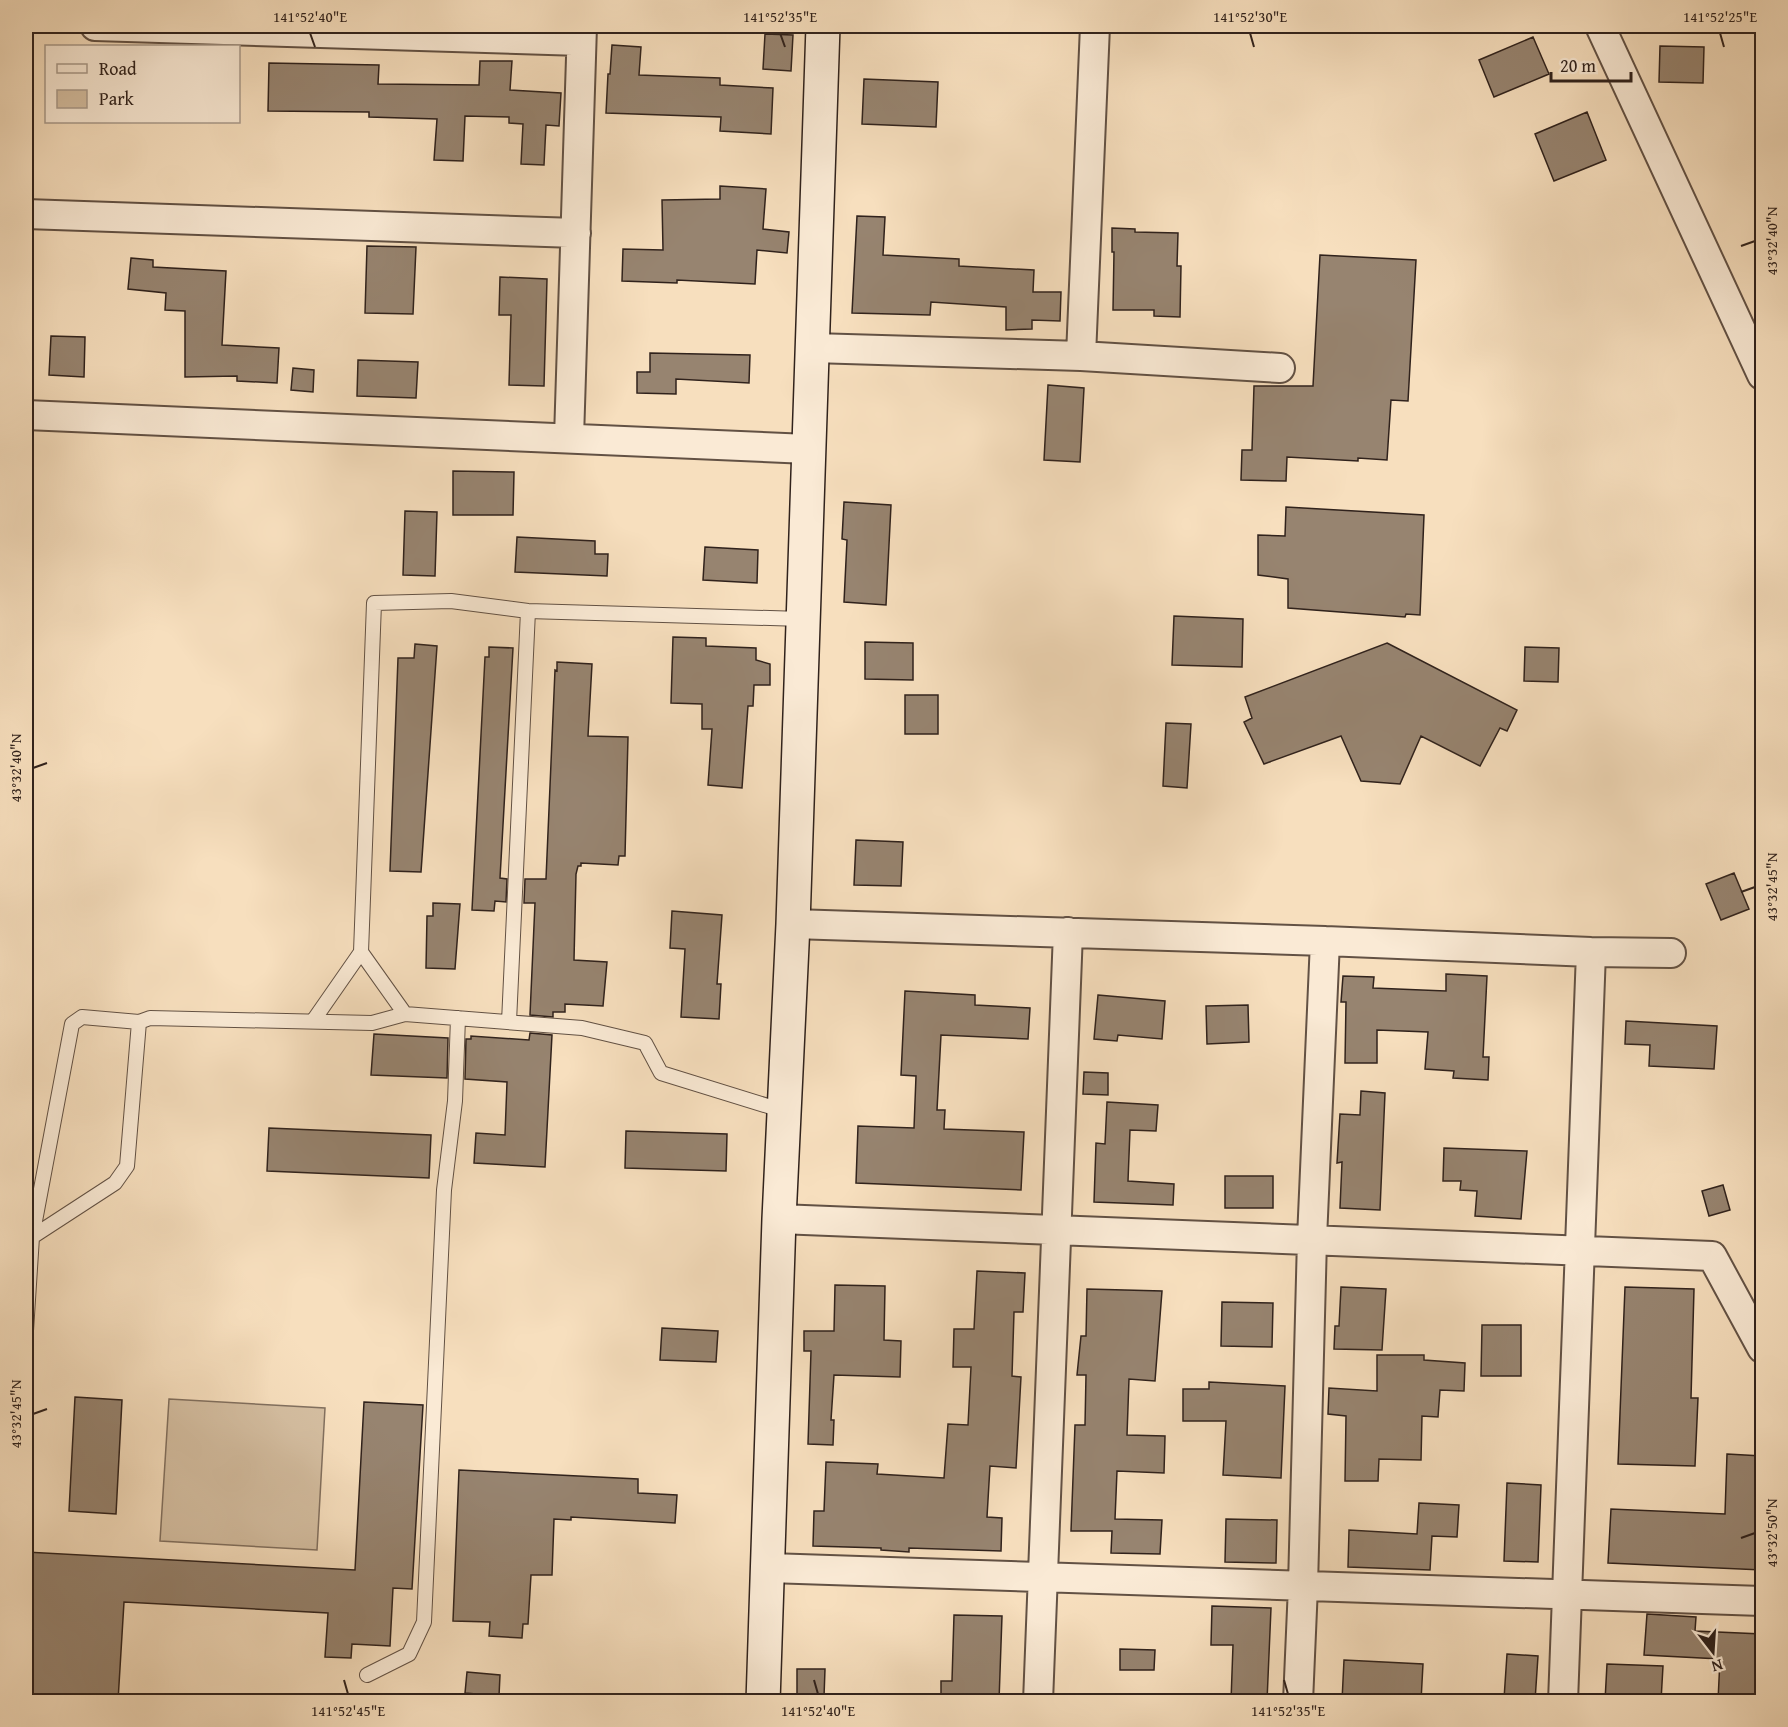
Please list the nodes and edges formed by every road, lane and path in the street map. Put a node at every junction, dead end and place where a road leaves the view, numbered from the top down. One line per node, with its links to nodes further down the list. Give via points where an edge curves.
1 (95, 26): 5 (street)
2 (823, 26): 8 (street)
3 (1095, 26): 9 (street)
4 (1600, 26): 11 (street)
5 (582, 33): 7 (street)
6 (26, 214): 7 (street)
7 (576, 232): 13 (street)
8 (813, 348): 9 (street); 14 (street)
9 (1081, 356): 10 (street)
10 (1280, 368)
11 (1762, 375)
12 (26, 415): 13 (street)
13 (569, 438): 14 (street)
14 (808, 449): 16 (street)
15 (528, 611): 16 (lane); 20 (lane, via 451,601 374,603); 27 (lane)
16 (802, 618): 17 (street)
17 (793, 924): 18 (street); 28 (street)
18 (1068, 932): 19 (street); 30 (street)
19 (1325, 941): 21 (street); 32 (street)
20 (361, 952): 23 (lane); 25 (lane)
21 (1591, 952): 22 (street); 33 (street)
22 (1671, 953)
23 (405, 1014): 24 (lane); 25 (lane, via 372,1023)
24 (458, 1018): 27 (lane); 41 (lane, via 455,1101 444,1190 424,1622 409,1654)
25 (314, 1021): 26 (lane, via 150,1018)
26 (138, 1022): 31 (lane, via 127,1166 115,1183); 31 (lane, via 82,1017 72,1024)
27 (509, 1022): 28 (lane, via 582,1028 645,1043 661,1073)
28 (784, 1111): 29 (street)
29 (779, 1219): 30 (street); 36 (street)
30 (1057, 1230): 32 (street); 37 (street)
31 (32, 1237): 34 (lane)
32 (1312, 1239): 33 (street); 38 (street)
33 (1581, 1250): 35 (street, via 1712,1256); 39 (street)
34 (26, 1331)
35 (1762, 1348)
36 (769, 1568): 37 (street); 42 (street)
37 (1044, 1576): 38 (street); 43 (street)
38 (1303, 1586): 39 (street); 44 (street)
39 (1568, 1594): 40 (street); 45 (street)
40 (1762, 1601)
41 (367, 1675)
42 (763, 1701)
43 (1038, 1701)
44 (1298, 1701)
45 (1563, 1701)

